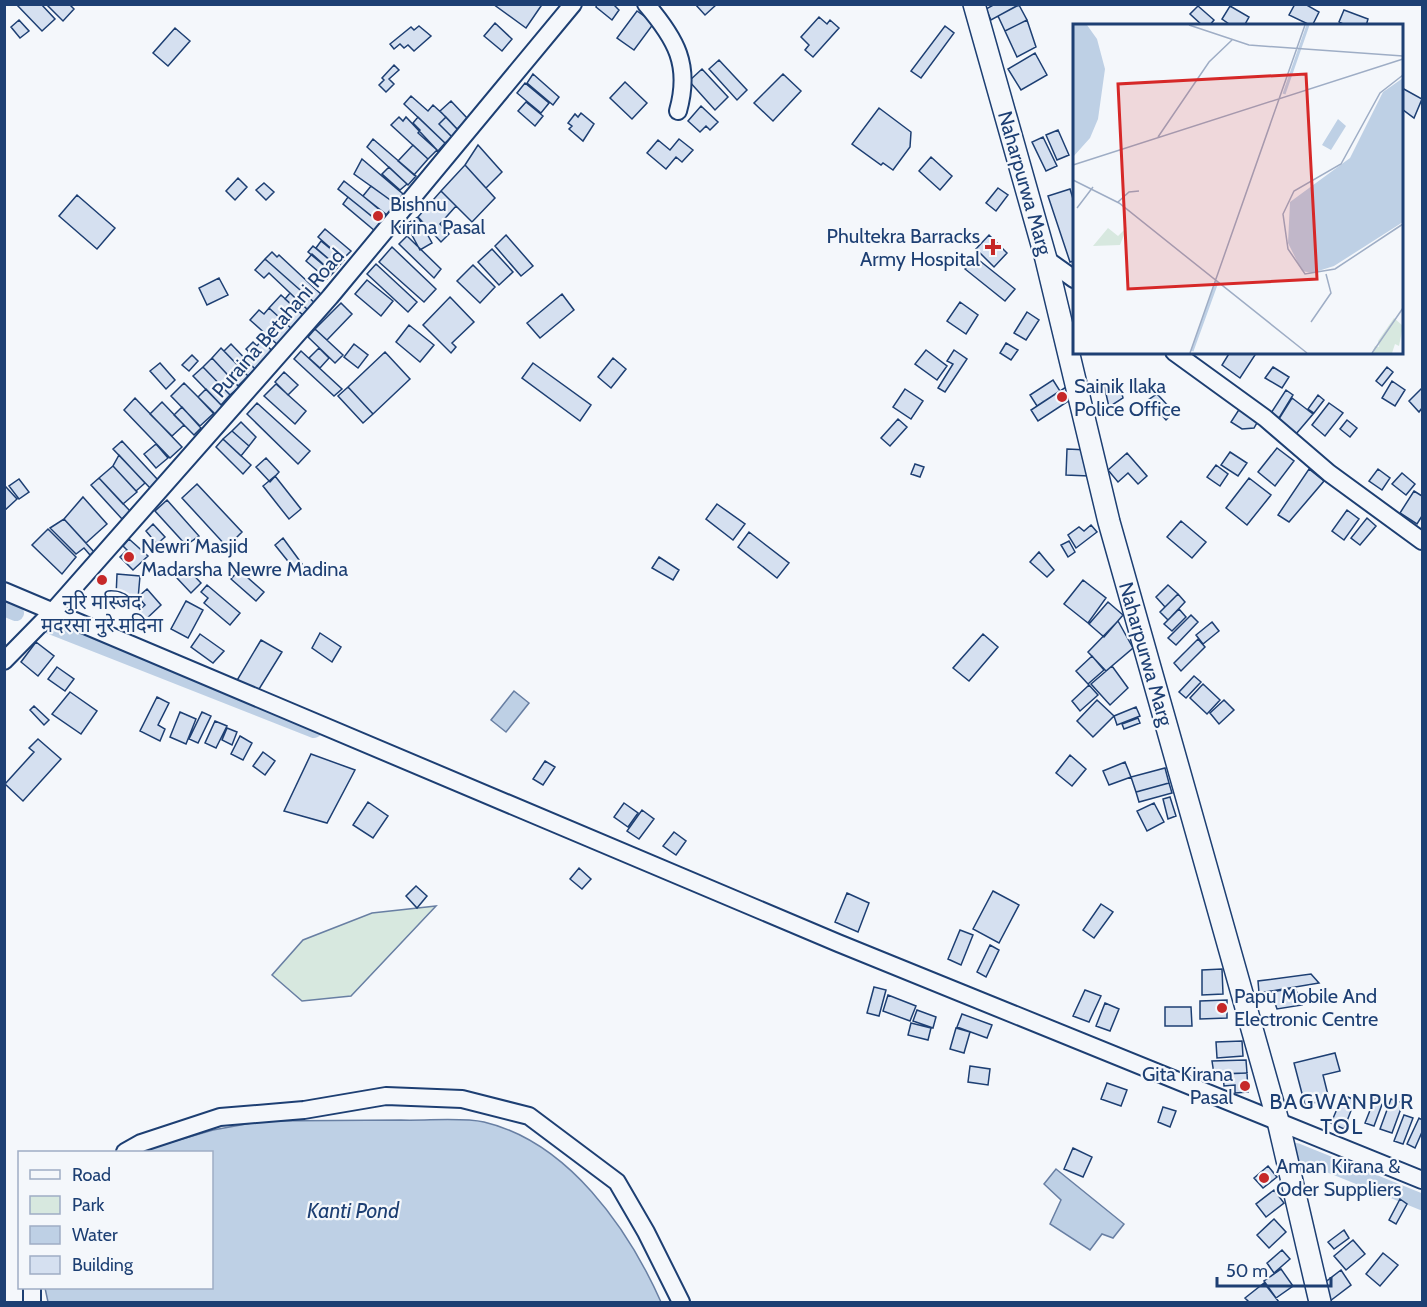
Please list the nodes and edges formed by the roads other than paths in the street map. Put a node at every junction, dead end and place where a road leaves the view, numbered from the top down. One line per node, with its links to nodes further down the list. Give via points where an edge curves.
1 (573, 4): 10 (street, Puraina Betahani Road, via 330,297)
2 (646, 4): 4 (street, via 672,41 684,70)
3 (974, 4): 5 (main road, Naharpurwa Marg)
4 (678, 111)
5 (1046, 259): 6 (street); 12 (main road, Naharpurwa Marg, via 1109,522)
6 (1073, 278)
7 (1177, 354): 8 (street)
8 (1422, 541)
9 (4, 591): 10 (street)
10 (54, 610): 11 (street, Puraina Betahani Road); 12 (street, via 848,947)
11 (4, 661)
12 (1278, 1121): 14 (street); 16 (main road, Naharpurwa Marg)
13 (127, 1151): 15 (street, via 220,1117 304,1110 386,1096 462,1099 529,1116 617,1182)
14 (1422, 1180)
15 (681, 1302)
16 (1320, 1302)

